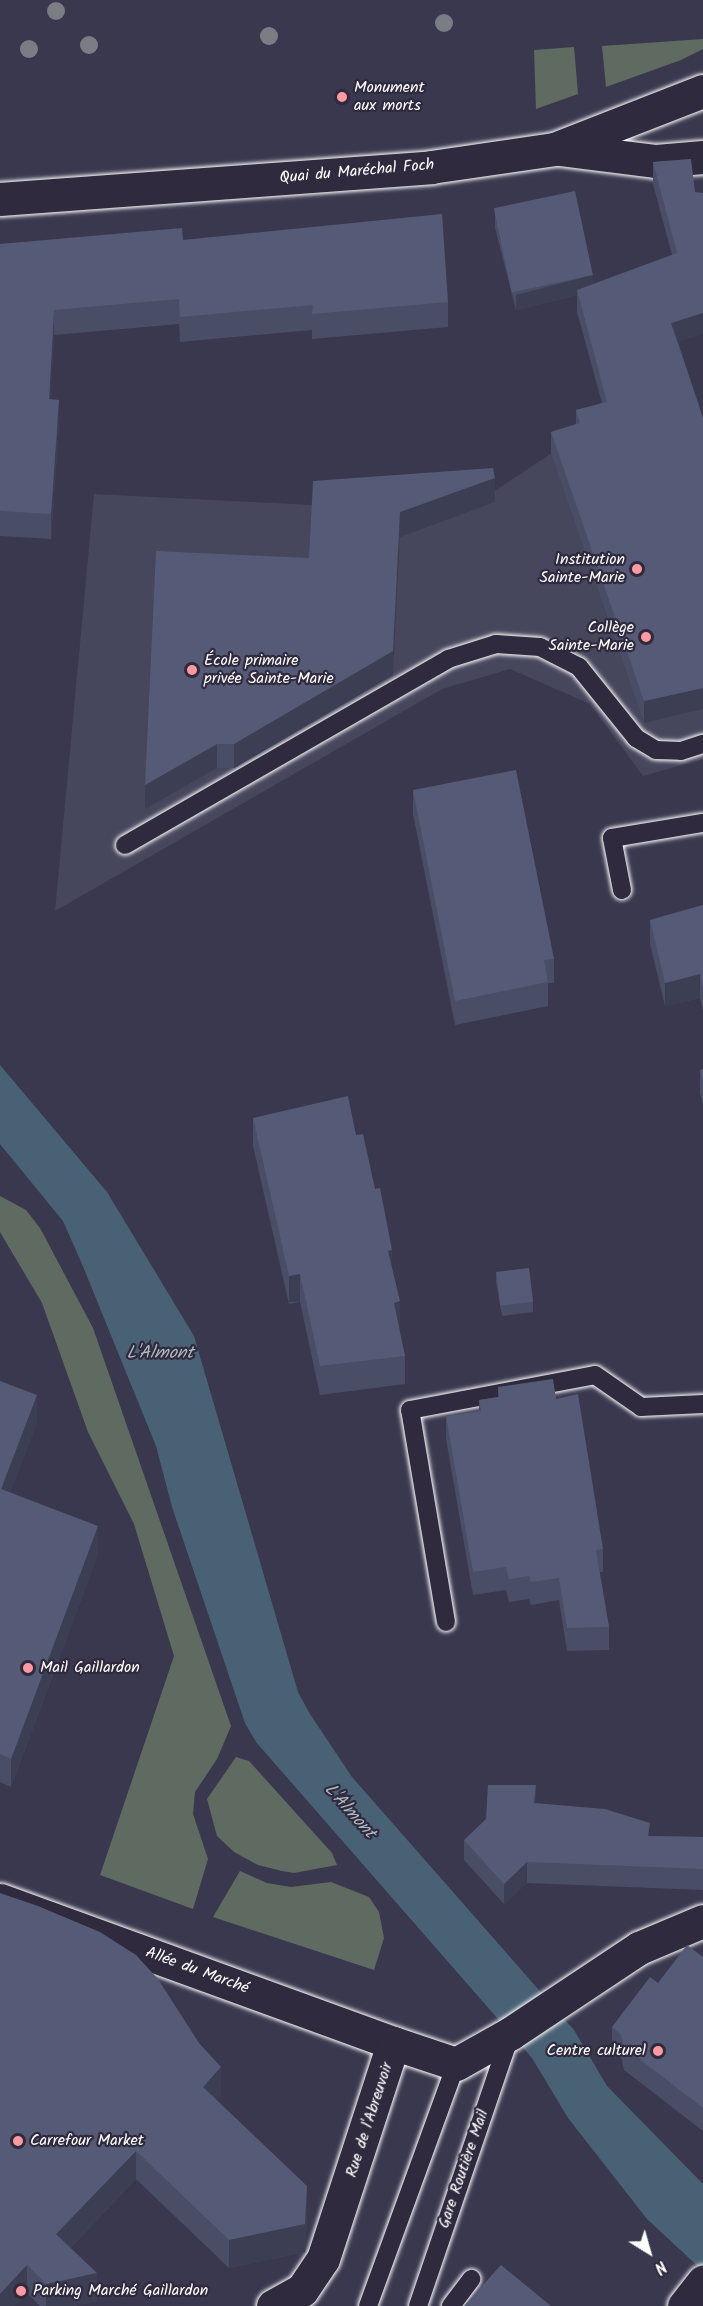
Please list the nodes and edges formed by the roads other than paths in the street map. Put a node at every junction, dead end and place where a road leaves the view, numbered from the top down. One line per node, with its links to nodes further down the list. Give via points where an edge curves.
1 (703, 91): 2 (street, Quai du Maréchal Foch)
2 (554, 149): 3 (street, via 656,160); 4 (street, Quai du Maréchal Foch, via 431,167)
3 (703, 157)
4 (0, 199)
5 (703, 744): 7 (lane, via 681,751 656,750 636,738 579,667 540,647 496,644 448,659)
6 (703, 823): 8 (lane, via 612,838)
7 (125, 846)
8 (622, 890)
9 (703, 1404): 10 (lane, via 641,1407 595,1375 410,1410)
10 (446, 1622)
11 (0, 1900): 14 (street, Allée du Marché)
12 (703, 1921): 13 (street, via 639,1948)
13 (511, 2033): 15 (street); 19 (lane, Gare Routière Mail)
14 (393, 2043): 15 (street, Rue de l'Abreuvoir); 17 (street, Rue de l'Abreuvoir, via 323,2259 302,2290)
15 (456, 2064): 18 (lane)
16 (471, 2279): 20 (lane)
17 (273, 2306)
18 (368, 2306)
19 (418, 2306)
20 (451, 2306)

